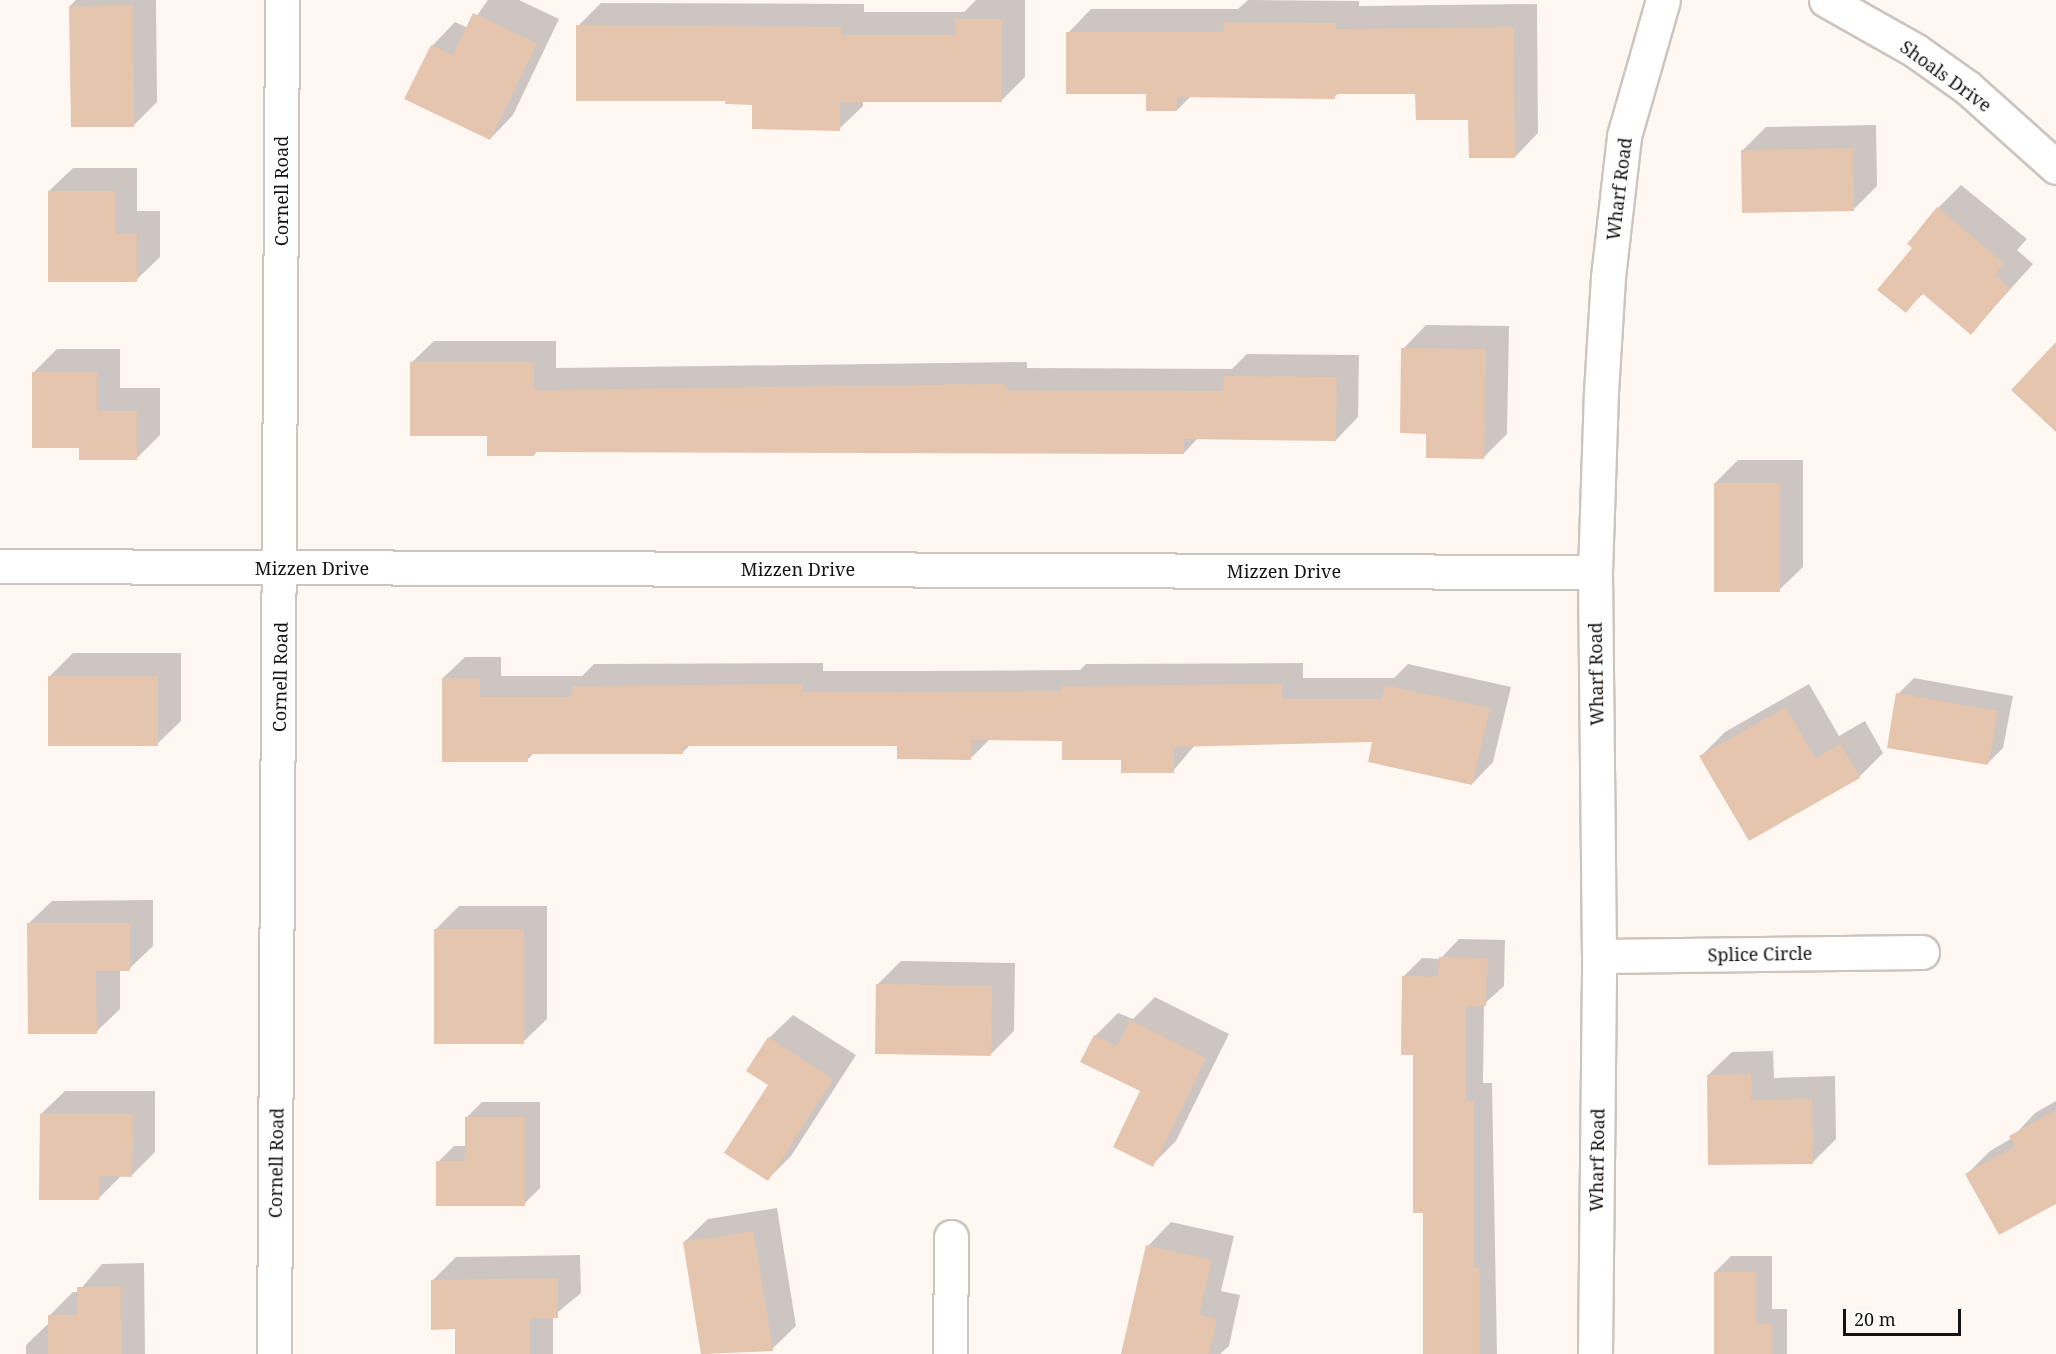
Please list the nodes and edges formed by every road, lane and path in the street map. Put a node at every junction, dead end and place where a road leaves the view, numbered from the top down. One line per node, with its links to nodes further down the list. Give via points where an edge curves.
1 (282, 0): 6 (street, Cornell Road)
2 (1663, 0): 7 (street, Wharf Road, via 1624,136 1615,207 1601,392)
3 (1826, 0): 4 (street, Shoals Drive, via 1916,51 1968,88)
4 (2056, 167)
5 (0, 566): 6 (street, Mizzen Drive)
6 (281, 568): 7 (street, Mizzen Drive); 11 (street, Cornell Road)
7 (1595, 572): 9 (street, Wharf Road)
8 (1922, 952): 9 (street, Splice Circle)
9 (1599, 956): 13 (street, Wharf Road)
10 (951, 1237): 12 (street)
11 (274, 1354)
12 (950, 1354)
13 (1595, 1354)

